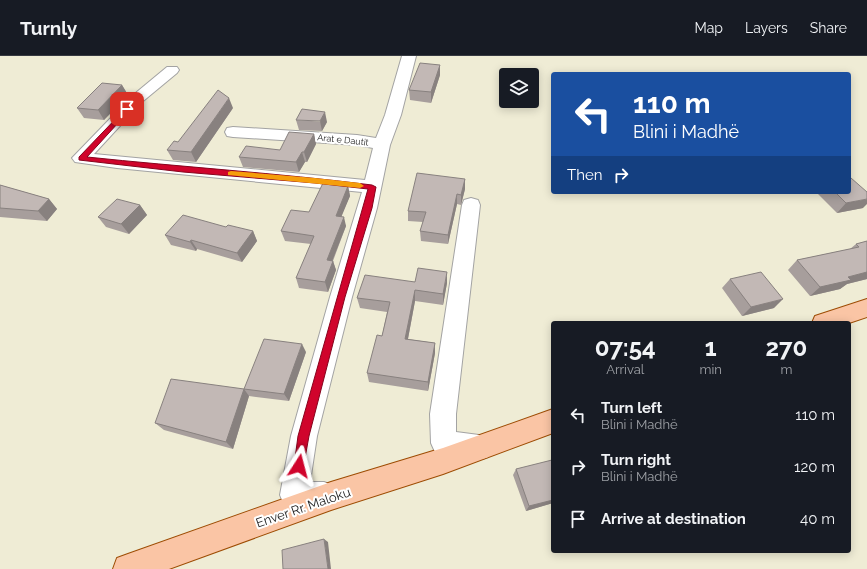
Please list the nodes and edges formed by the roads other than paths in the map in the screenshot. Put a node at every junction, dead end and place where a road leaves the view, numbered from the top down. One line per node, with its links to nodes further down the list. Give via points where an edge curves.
1 (409, 56): 4 (street, Arat e Dautit)
2 (172, 70): 5 (street, via 137,99 81,158)
3 (232, 132): 4 (street, Arat e Dautit, via 357,140)
4 (382, 145): 5 (street, Arat e Dautit)
5 (372, 187): 11 (street, Arat e Dautit, via 304,436 294,495)
6 (471, 205): 10 (street, Enver Rr. Maloku, via 443,414 444,443)
7 (867, 308): 8 (main road)
8 (829, 321)
9 (551, 422): 10 (main road, Enver Rr. Maloku)
10 (479, 448): 11 (main road, Enver Rr. Maloku)
11 (331, 496): 12 (main road, Enver Rr. Maloku)
12 (128, 569)

